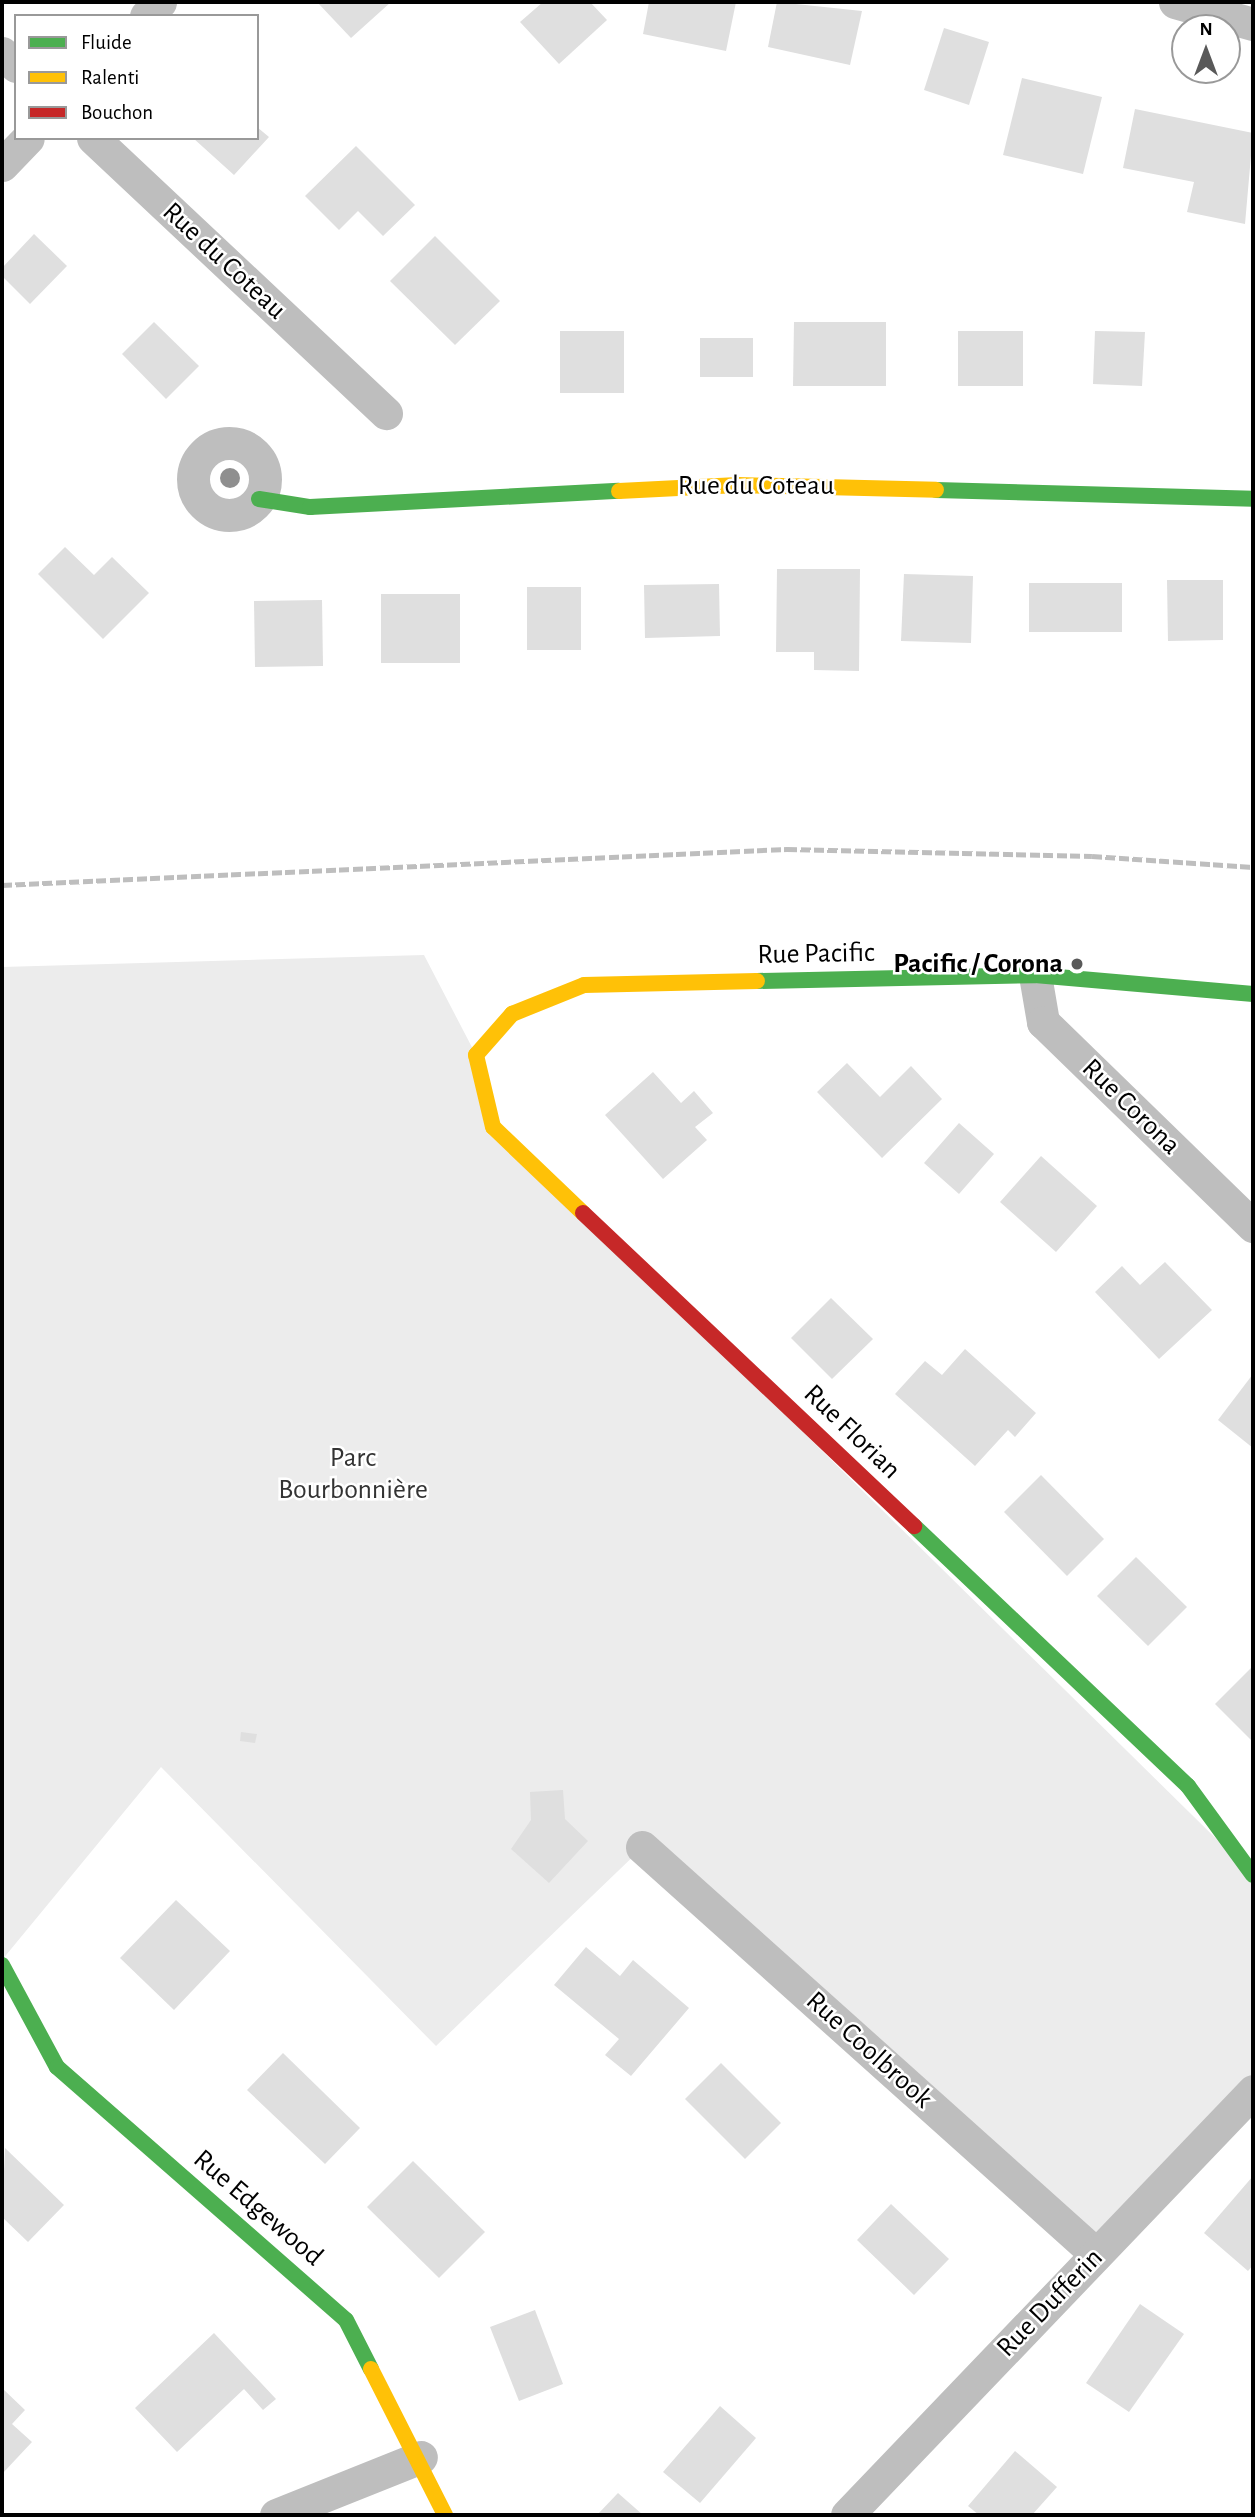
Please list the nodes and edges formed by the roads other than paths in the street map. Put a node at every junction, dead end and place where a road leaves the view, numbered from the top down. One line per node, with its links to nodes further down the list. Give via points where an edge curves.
1 (1175, 2): 2 (street)
2 (1253, 24)
3 (26, 140): 5 (street)
4 (95, 140): 6 (street, Rue du Coteau)
5 (2, 165)
6 (386, 413)
7 (259, 499): 8 (street, Rue du Coteau, via 310,506 738,485)
8 (1253, 499)
9 (1035, 975): 10 (street, Rue Pacific); 11 (street, Rue Pacific, via 584,985); 12 (street, Rue Corona, via 1043,1022)
10 (1253, 994)
11 (512, 1014): 14 (street, Rue Florian, via 476,1055 493,1127 1188,1786)
12 (1253, 1226)
13 (642, 1847): 17 (street, Rue Coolbrook)
14 (1253, 1875)
15 (2, 1965): 18 (street, Rue Edgewood, via 57,2067 346,2320)
16 (1253, 2091): 17 (street, Rue Dufferin)
17 (1096, 2254): 21 (street, Rue Dufferin)
18 (421, 2456): 19 (street); 20 (street, Rue Edgewood)
19 (276, 2515)
20 (445, 2515)
21 (847, 2515)

